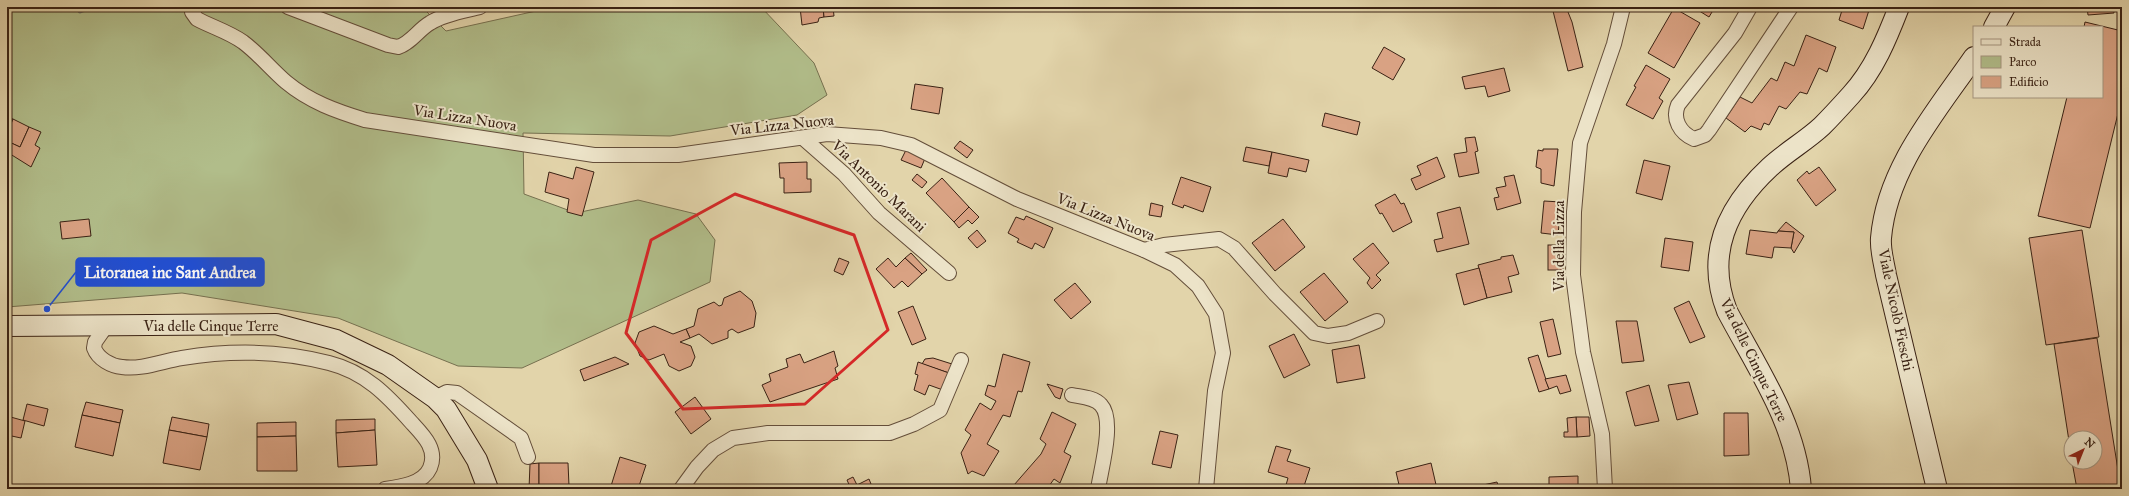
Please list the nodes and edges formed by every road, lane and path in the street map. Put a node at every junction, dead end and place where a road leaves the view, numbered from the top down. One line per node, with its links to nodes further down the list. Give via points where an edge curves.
1 (192, 7): 11 (street, Via Lizza Nuova, via 197,19 244,42 306,97 332,110 365,120 594,155 678,155)
2 (288, 7): 3 (street, via 398,47 429,23)
3 (480, 7)
4 (1623, 7): 26 (street, Via della Lizza, via 1614,44 1580,143 1574,212 1573,275 1583,352 1602,434)
5 (1750, 7): 6 (street, via 1735,33 1678,105 1676,118 1686,135 1694,139 1709,130)
6 (1790, 7)
7 (1899, 7): 27 (main road, Via delle Cinque Terre, via 1874,65 1853,93 1822,126 1770,167 1747,193 1723,233 1718,252 1721,296 1782,414 1794,446)
8 (2005, 7): 9 (main road)
9 (1995, 26)
10 (1973, 58): 28 (main road, Viale Nicolò Fieschi, via 1925,125 1897,178 1885,212 1881,240 1886,275)
11 (803, 138): 12 (street, Via Lizza Nuova, via 827,134 880,138 911,145 1017,200); 13 (street, Via Antonio Marani, via 844,174 879,213)
12 (1144, 250): 14 (street, via 1164,245 1219,239 1234,248 1314,333 1328,336 1348,333); 25 (street, Via Lizza Nuova, via 1175,265 1198,286 1216,314 1223,353 1214,399)
13 (949, 273)
14 (1377, 321)
15 (7, 326): 16 (main road, Via delle Cinque Terre)
16 (107, 326): 19 (main road, Via delle Cinque Terre, via 276,324 308,331 342,343 388,365); 21 (street, via 95,342 95,352 100,358 124,368 182,358 243,352 330,363 364,378 379,387 396,405 432,450 431,465 422,477 412,483)
17 (961, 360): 23 (street, via 940,410 914,424 890,433 768,433 733,438 713,450)
18 (1072, 395): 24 (street, via 1094,400 1101,405 1108,423)
19 (436, 398): 20 (street, via 447,392 457,393 521,438); 22 (main road, Via delle Cinque Terre, via 446,409 476,460)
20 (528, 457)
21 (385, 489)
22 (488, 489)
23 (681, 489)
24 (1098, 489)
25 (1206, 489)
26 (1605, 489)
27 (1801, 489)
28 (1937, 489)

